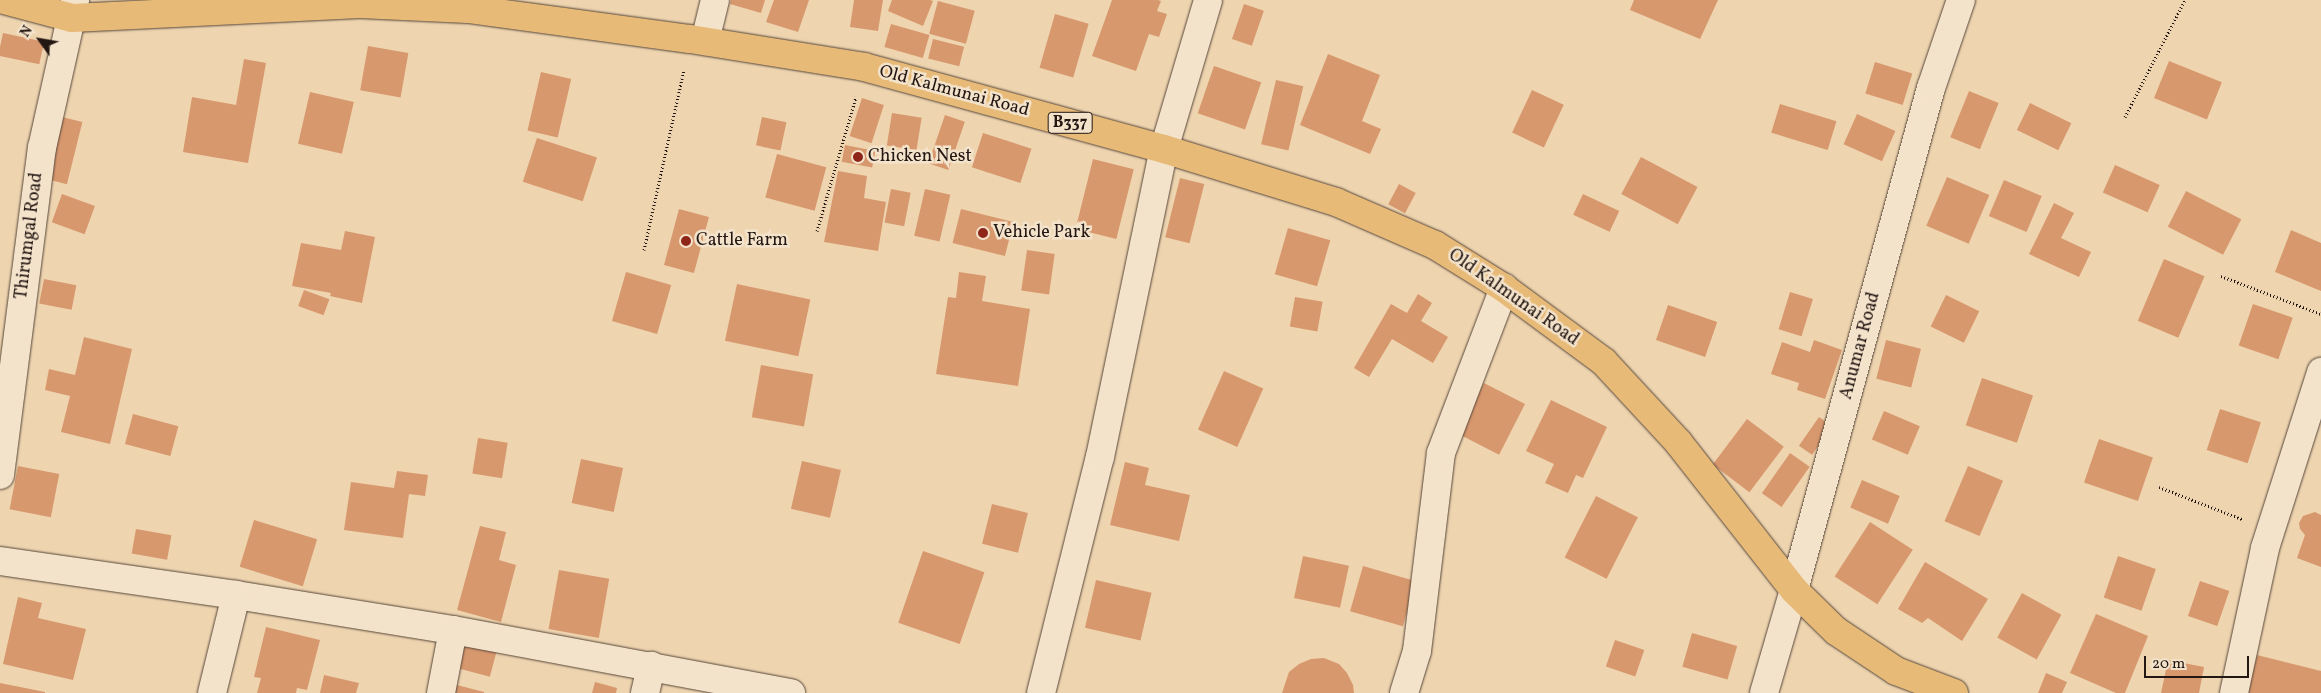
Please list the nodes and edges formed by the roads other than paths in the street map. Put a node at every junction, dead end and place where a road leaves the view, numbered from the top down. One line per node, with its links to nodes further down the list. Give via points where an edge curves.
1 (4, 0): 5 (main road, Old Kalmunai Road / B337)
2 (715, 0): 6 (street)
3 (1208, 0): 7 (street)
4 (1961, 0): 12 (street, Anumar Road, via 1931,88)
5 (73, 9): 6 (main road, Old Kalmunai Road / B337, via 360,4 468,8); 10 (street, Thirumgal Road, via 42,148)
6 (697, 40): 7 (main road, Old Kalmunai Road / B337, via 864,68)
7 (1164, 149): 8 (main road, Old Kalmunai Road / B337, via 1336,202 1436,245); 20 (street, via 1100,457)
8 (1504, 288): 12 (main road, Old Kalmunai Road / B337, via 1604,362 1678,442); 21 (street, via 1441,454 1417,651)
9 (2321, 372): 24 (street, via 2270,530)
10 (0, 475)
11 (0, 561): 13 (street)
12 (1794, 590): 22 (street, Anumar Road); 23 (main road, Old Kalmunai Road / B337, via 1836,631 1896,671)
13 (236, 595): 14 (street); 17 (street)
14 (453, 630): 15 (street); 18 (street)
15 (651, 666): 16 (street); 19 (street)
16 (779, 692)
17 (212, 693)
18 (441, 693)
19 (646, 693)
20 (1041, 693)
21 (1404, 693)
22 (1764, 693)
23 (1954, 693)
24 (2234, 693)

